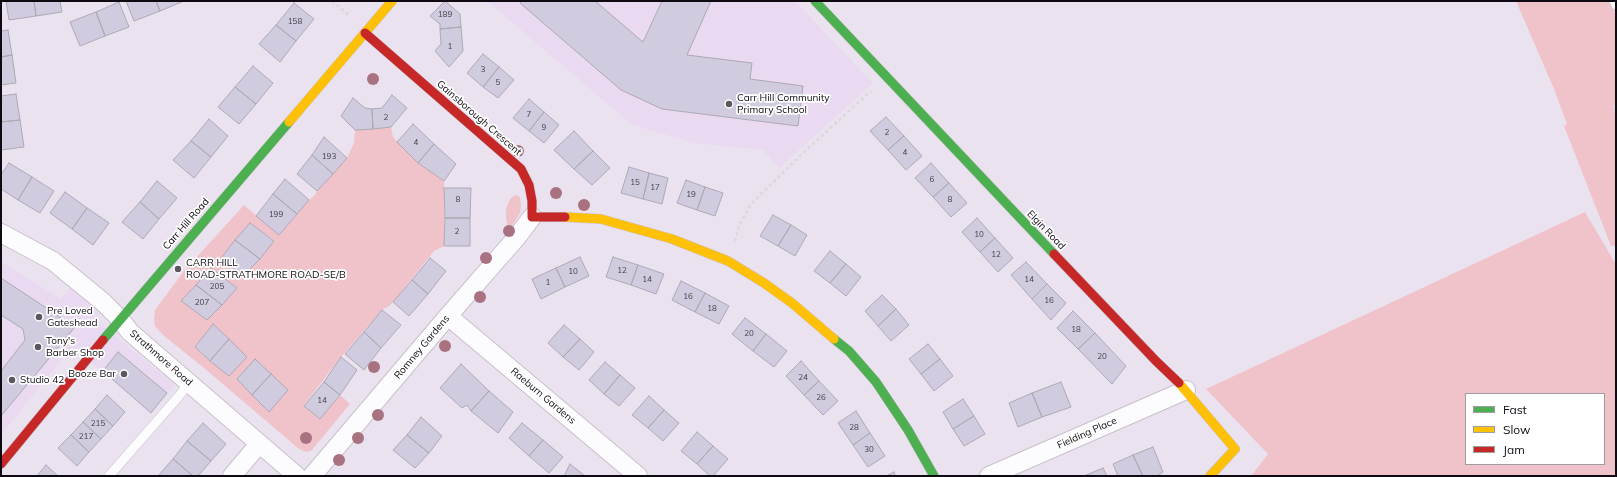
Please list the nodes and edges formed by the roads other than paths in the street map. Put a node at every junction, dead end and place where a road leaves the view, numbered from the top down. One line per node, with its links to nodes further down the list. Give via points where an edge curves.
1 (392, 1): 5 (street, Carr Hill Road)
2 (815, 1): 11 (street, Elgin Road)
3 (1614, 1): 4 (lane)
4 (1616, 5)
5 (365, 34): 6 (street, Gainsborough Crescent, via 521,169 529,185); 9 (street, Carr Hill Road)
6 (532, 217): 8 (street, Romney Gardens); 20 (street, via 601,219 672,239 728,261 764,283 849,351 876,382 908,430)
7 (1, 233): 9 (street, Strathmore Road, via 53,261)
8 (448, 316): 18 (street, Romney Gardens); 19 (street, Raeburn Gardens)
9 (120, 319): 10 (street, Strathmore Road, via 130,332); 13 (street, Carr Hill Road)
10 (189, 383): 12 (street, Strathmore Road); 15 (lane)
11 (1186, 390): 21 (street, Fielding Place); 22 (street, Elgin Road, via 1235,449)
12 (259, 444): 16 (street); 17 (street, Strathmore Road)
13 (4, 453): 14 (street, Carr Hill Road)
14 (1, 464)
15 (109, 476)
16 (232, 476)
17 (297, 476)
18 (312, 476)
19 (638, 476)
20 (934, 476)
21 (989, 476)
22 (1210, 476)

